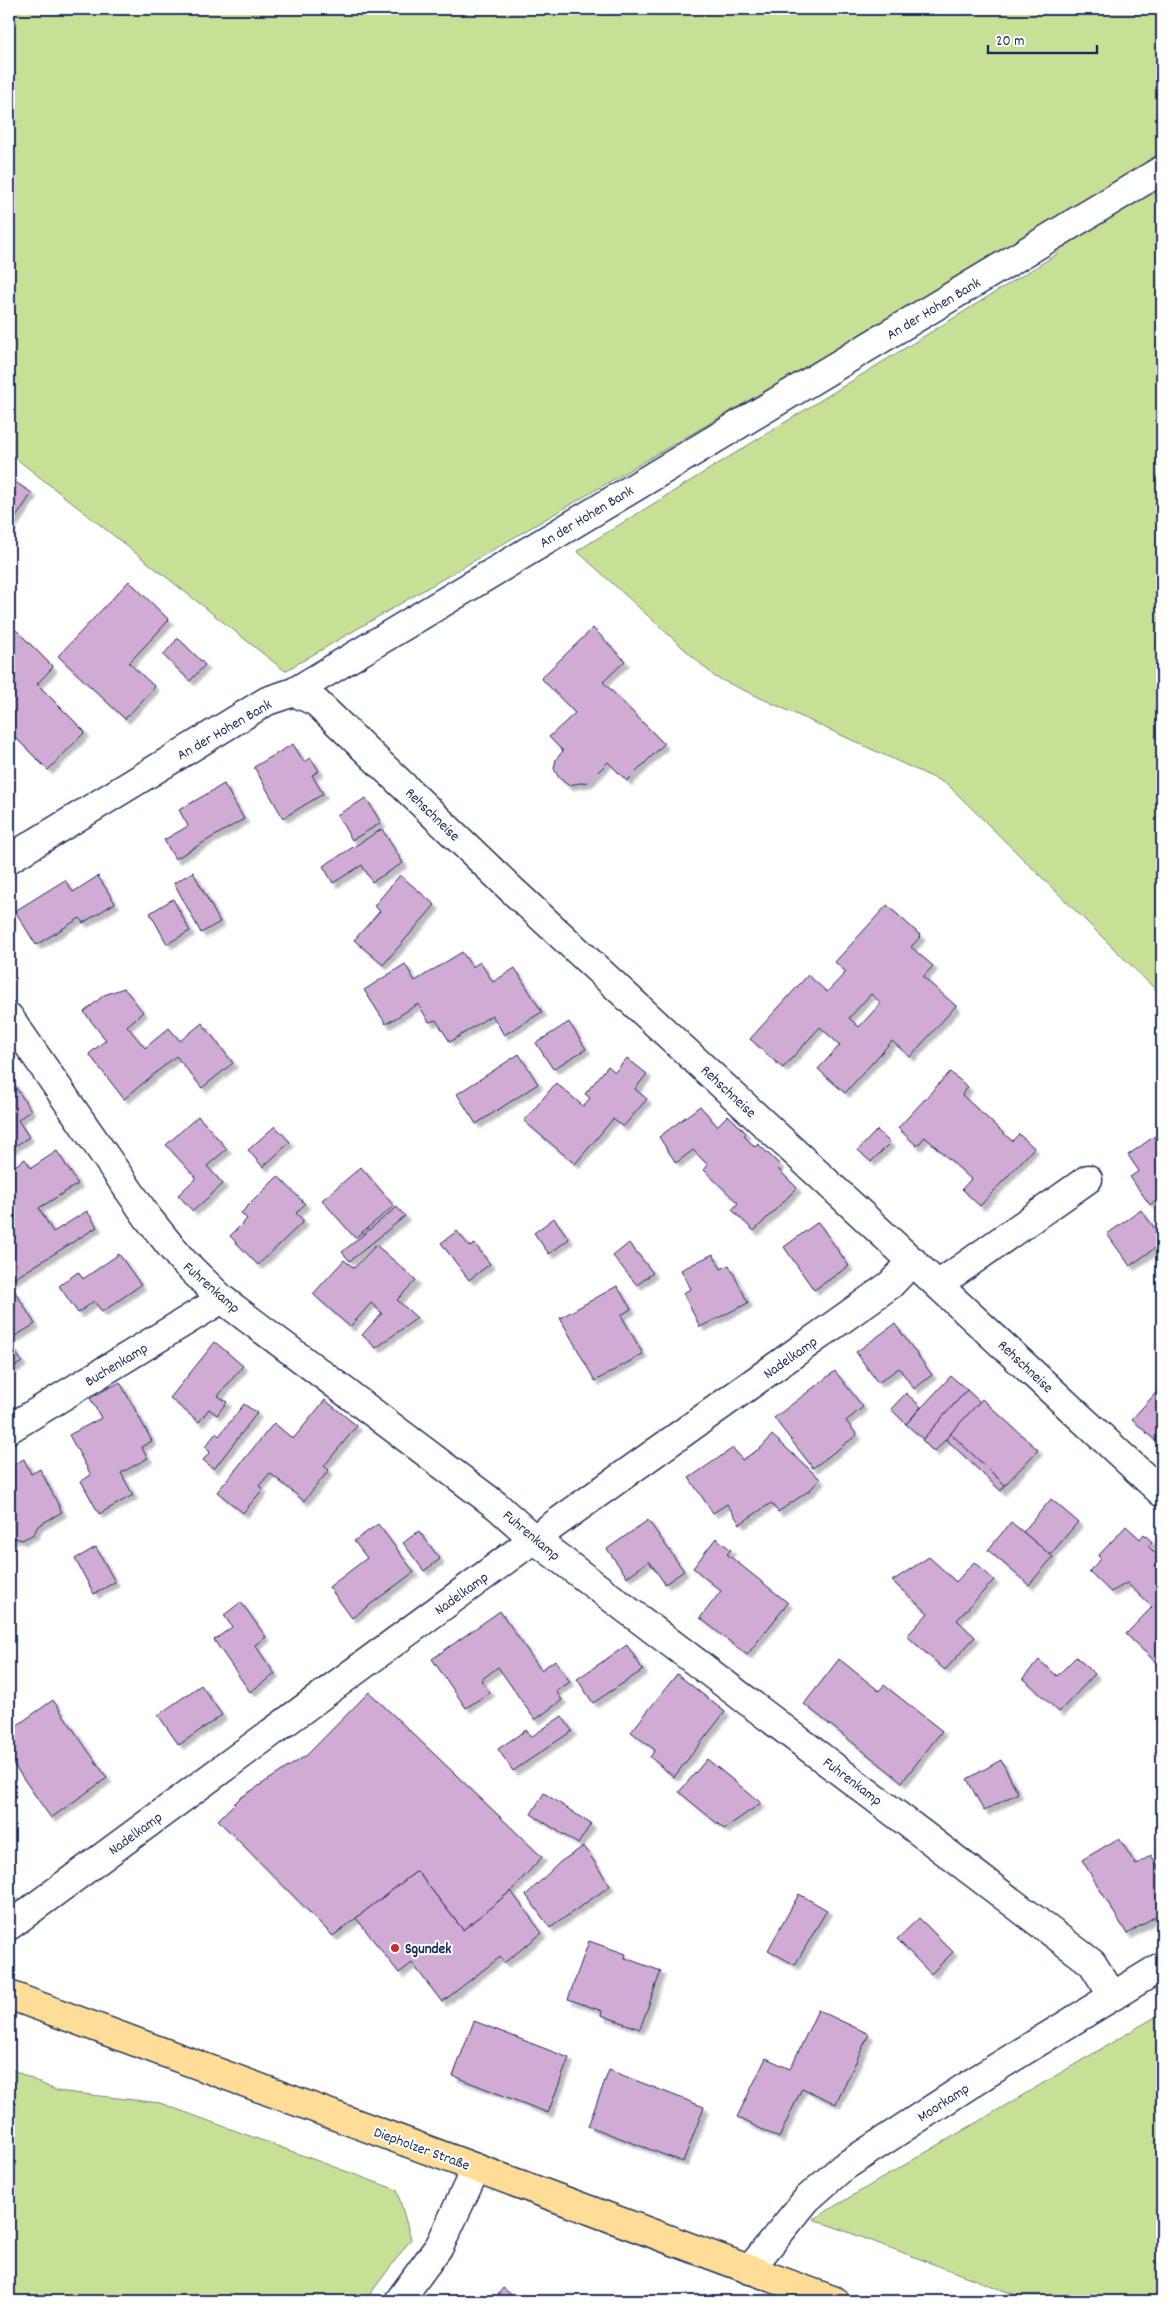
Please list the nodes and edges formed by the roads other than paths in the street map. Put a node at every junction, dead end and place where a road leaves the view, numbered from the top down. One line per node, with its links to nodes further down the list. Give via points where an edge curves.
1 (1162, 170): 2 (street, An der Hohen Bank)
2 (294, 692): 3 (street, An der Hohen Bank, via 267,701); 6 (street, Rehschneise, via 316,702 512,890)
3 (9, 859)
4 (9, 1017): 8 (street, Fuhrenkamp, via 148,1218 181,1259)
5 (1088, 1179): 7 (street)
6 (913, 1261): 7 (street, Rehschneise); 11 (street, Nadelkamp, via 890,1286)
7 (938, 1285): 10 (street, Rehschneise)
8 (222, 1299): 9 (street, Buchenkamp); 11 (street, Fuhrenkamp, via 497,1506)
9 (9, 1429)
10 (1162, 1493)
11 (534, 1539): 12 (street, Nadelkamp); 15 (street, Fuhrenkamp, via 1092,1962)
12 (9, 1926)
13 (1162, 1966): 15 (street, Moorkamp)
14 (9, 1995): 16 (main road, Diepholzer Straße)
15 (1113, 1996): 17 (street, Moorkamp, via 842,2168 807,2199)
16 (476, 2168): 17 (main road, Diepholzer Straße); 18 (street, via 440,2245)
17 (749, 2270): 19 (main road, Diepholzer Straße)
18 (398, 2301)
19 (835, 2301)

